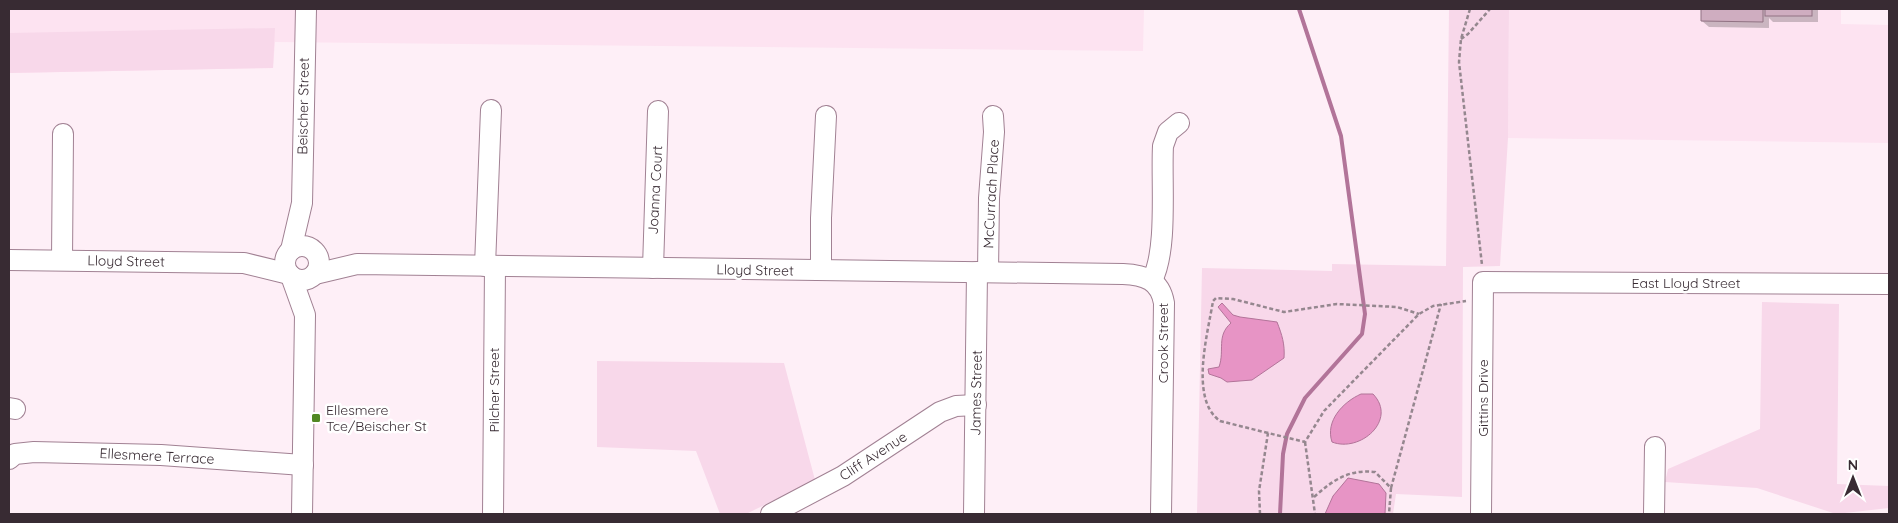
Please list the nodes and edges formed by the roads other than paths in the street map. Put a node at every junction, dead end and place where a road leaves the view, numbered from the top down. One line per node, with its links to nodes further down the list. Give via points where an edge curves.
1 (306, 9): 8 (street, Beischer Street)
2 (491, 110): 15 (street, Pilcher Street)
3 (658, 111): 16 (street, Joanna Court)
4 (826, 116): 17 (street)
5 (993, 116): 18 (street, McCurrach Place)
6 (1179, 123): 21 (street, via 1168,132 1163,146 1160,256)
7 (63, 134): 12 (street)
8 (302, 203): 9 (street, Beischer Street); 10 (street, Beischer Street)
9 (314, 250): 10 (street, via 302,246); 14 (street, Lloyd Street); 20 (street, via 319,263)
10 (291, 251): 13 (street, Lloyd Street); 19 (street, via 285,264)
11 (9, 260): 12 (street, Lloyd Street)
12 (62, 260): 13 (street, Lloyd Street)
13 (244, 263): 19 (street, Lloyd Street)
14 (357, 264): 15 (street, Lloyd Street); 20 (street, Lloyd Street)
15 (490, 266): 16 (street, Lloyd Street); 30 (street, Pilcher Street)
16 (653, 268): 17 (street, Lloyd Street)
17 (821, 270): 18 (street, Lloyd Street)
18 (983, 272): 21 (street, Lloyd Street, via 1132,275); 25 (street, James Street)
19 (290, 275): 20 (street, via 303,280); 24 (street)
20 (314, 275): 24 (street)
21 (1152, 280): 33 (street, Crook Street, via 1160,287 1164,303)
22 (1889, 284): 23 (street, East Lloyd Street)
23 (1483, 291): 34 (street, Gittins Drive)
24 (305, 315): 28 (street)
25 (976, 405): 31 (street, Cliff Avenue, via 956,406 940,412 835,481); 32 (street, James Street)
26 (1655, 447): 35 (street)
27 (10, 456): 28 (street, Ellesmere Terrace, via 34,452 161,455)
28 (303, 465): 29 (street)
29 (302, 514)
30 (493, 514)
31 (771, 514)
32 (974, 514)
33 (1161, 514)
34 (1481, 514)
35 (1654, 514)

